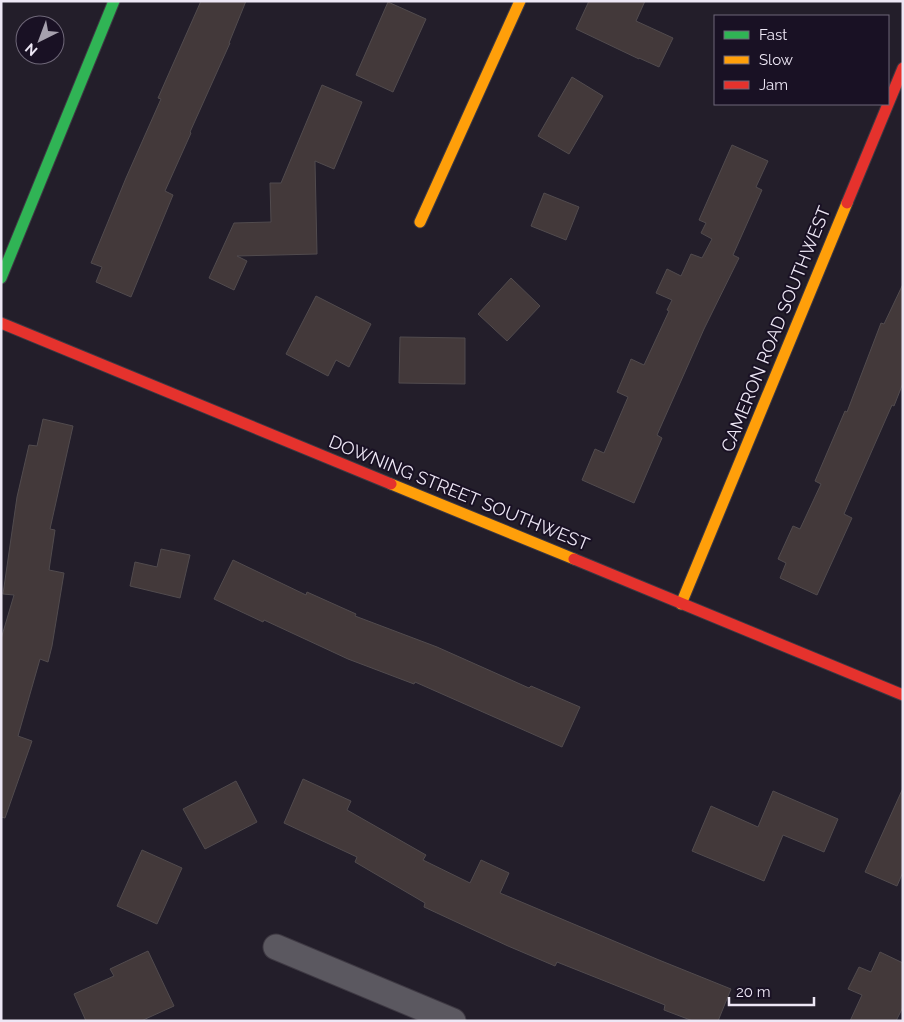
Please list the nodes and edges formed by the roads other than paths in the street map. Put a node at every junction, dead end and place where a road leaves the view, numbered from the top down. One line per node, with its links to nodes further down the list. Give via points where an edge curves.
1 (114, 1): 7 (street)
2 (520, 1): 6 (street)
3 (903, 68): 4 (street, CAMERON ROAD SOUTHWEST)
4 (889, 102)
5 (888, 105): 9 (street, CAMERON ROAD SOUTHWEST)
6 (420, 222)
7 (1, 278)
8 (1, 323): 9 (street, DOWNING STREET SOUTHWEST)
9 (681, 604): 10 (street, DOWNING STREET SOUTHWEST)
10 (903, 695)
11 (276, 947): 12 (street)
12 (453, 1021)

